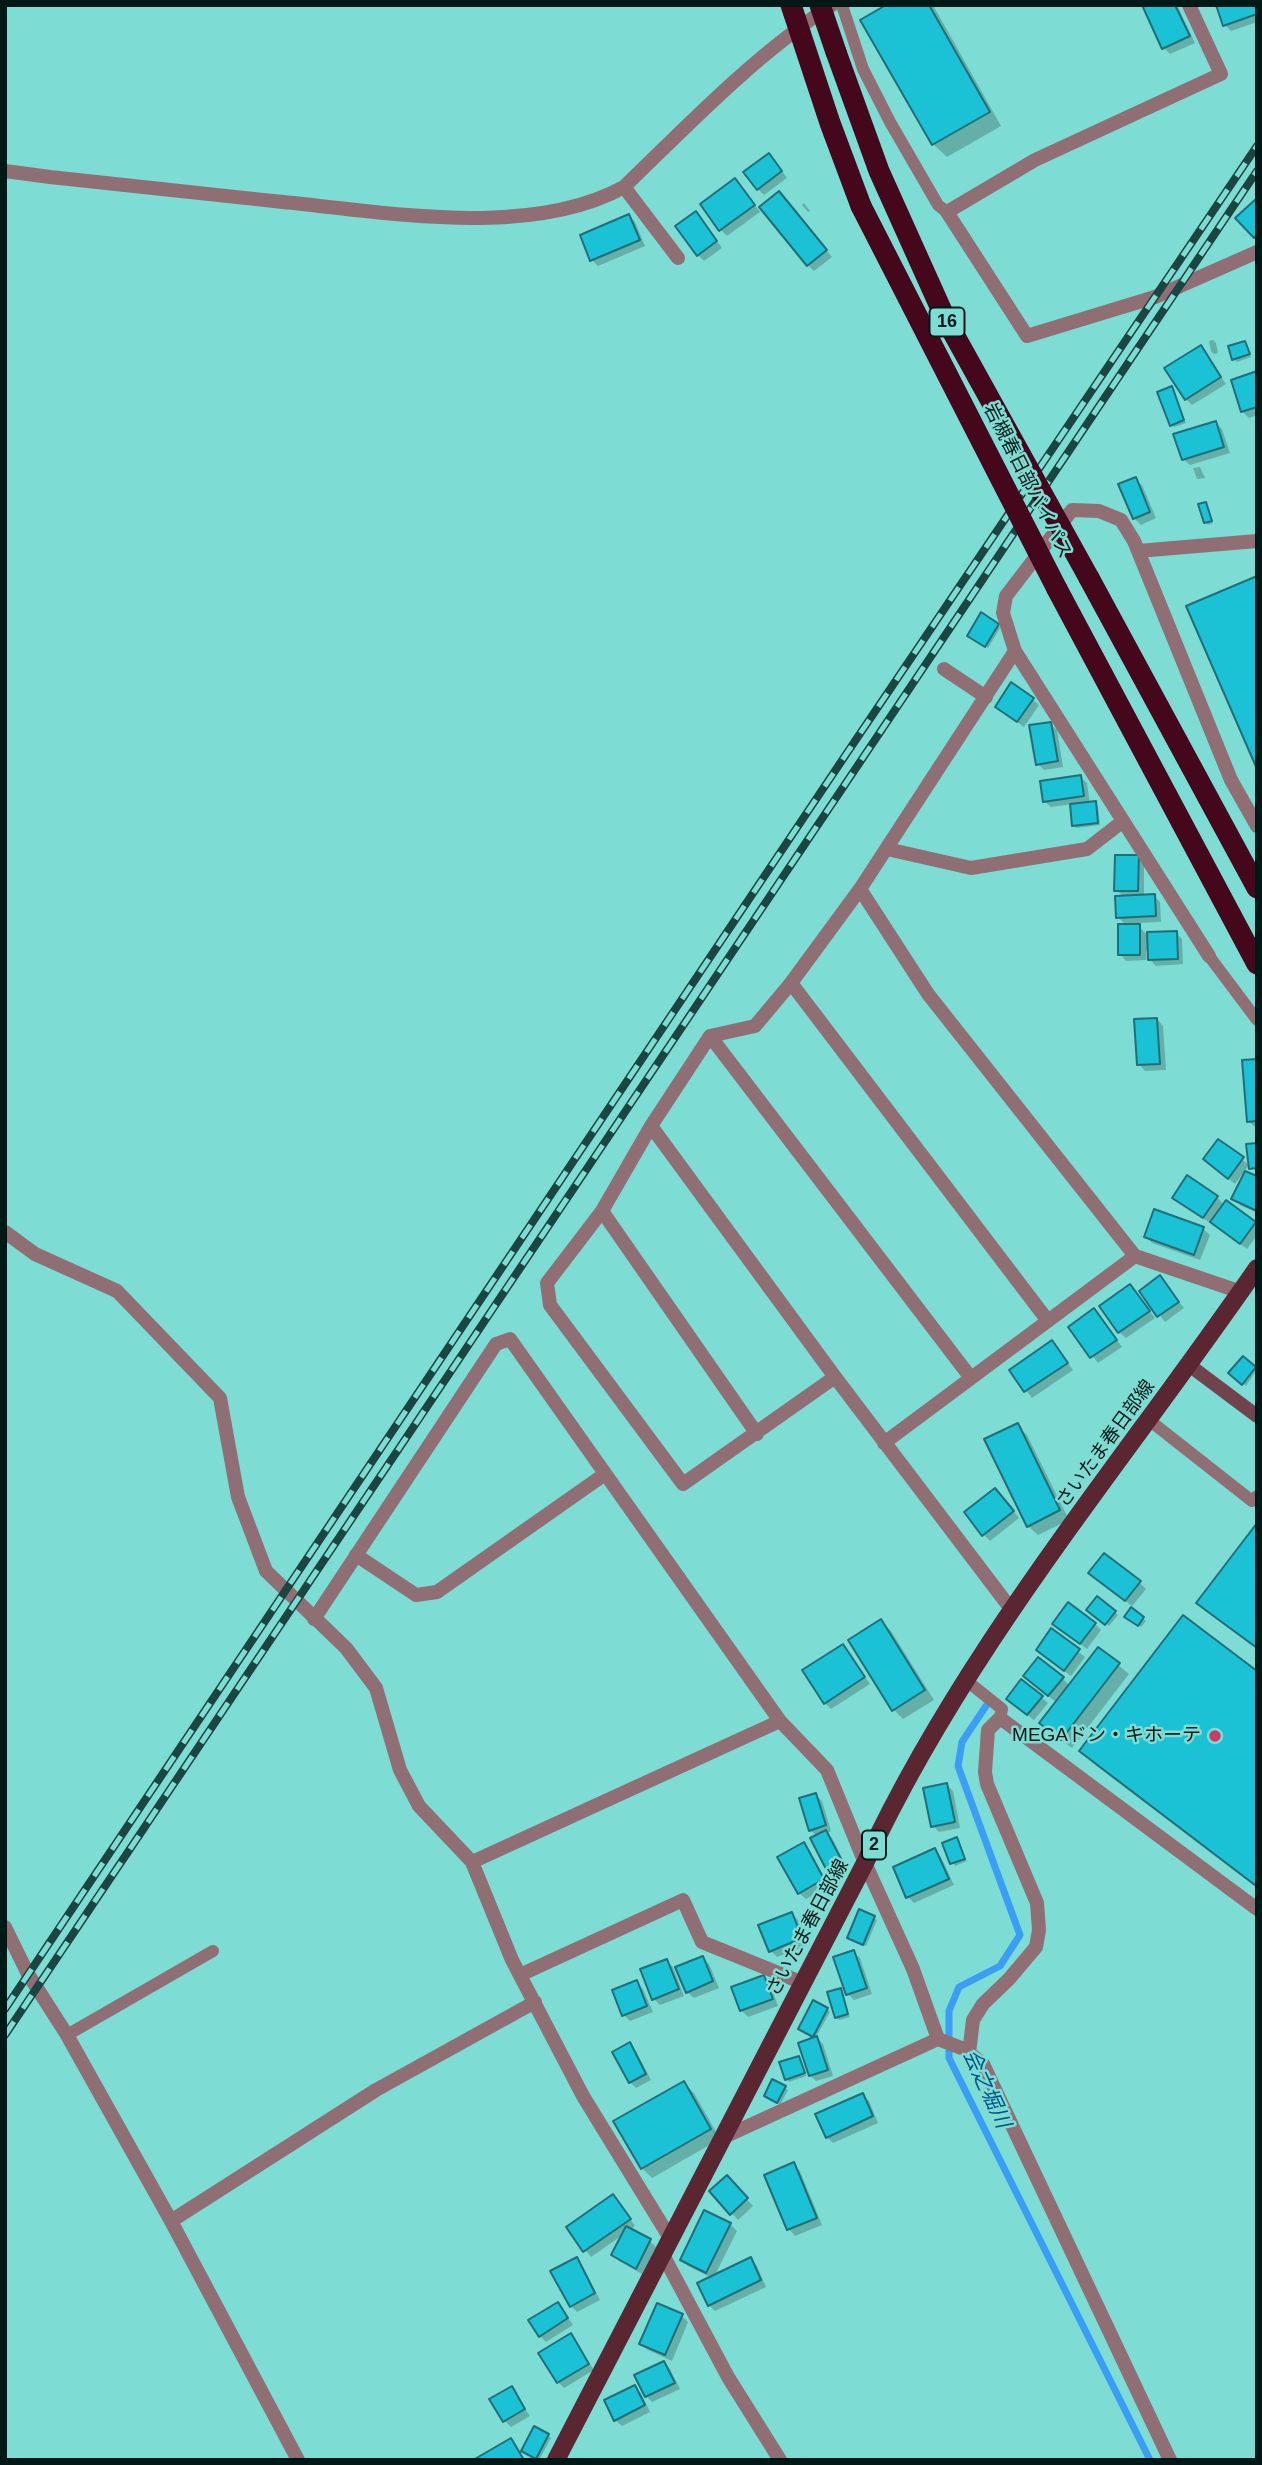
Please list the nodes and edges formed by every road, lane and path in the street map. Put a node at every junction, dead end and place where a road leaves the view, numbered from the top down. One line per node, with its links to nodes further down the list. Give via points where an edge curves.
1 (790, 5): 4 (highway, 岩槻春日部バイパス / 16)
2 (1189, 5): 7 (street, via 1221,74 1035,160)
3 (829, 7): 4 (street); 7 (lane, via 938,205); 18 (highway, 岩槻春日部バイパス / 16, bridge, via 836,52 879,171 946,320)
4 (797, 29): 6 (street); 21 (highway, 岩槻春日部バイパス / 16, bridge, via 861,206)
5 (5, 170): 6 (street, via 438,218 538,213 576,206)
6 (624, 187): 9 (street)
7 (947, 212): 8 (street, via 1027,336 1155,297)
8 (1257, 252)
9 (678, 258)
10 (1257, 541): 11 (street)
11 (1139, 551): 12 (street, via 1121,520 1098,511 1072,510 1006,596 1003,613); 16 (street, via 1231,780)
12 (1016, 650): 14 (street); 15 (street)
13 (944, 669): 14 (street)
14 (986, 697): 17 (street)
15 (1122, 821): 17 (street, via 1087,849 971,868); 20 (street)
16 (1257, 826)
17 (887, 849): 19 (street)
18 (1257, 888)
19 (860, 889): 22 (street); 28 (street, via 928,994)
20 (1209, 956): 23 (lane)
21 (1257, 964)
22 (791, 983): 24 (street, via 755,1026); 31 (street)
23 (1257, 1020)
24 (710, 1036): 25 (street); 34 (street)
25 (651, 1126): 26 (street); 33 (street)
26 (602, 1211): 37 (street); 37 (street, via 547,1283 550,1305 683,1484)
27 (5, 1231): 43 (street, via 35,1254 117,1291 220,1398 238,1497 266,1571)
28 (1135, 1256): 30 (street); 31 (street)
29 (1257, 1268): 30 (main road, さいたま春日部線 / 2)
30 (1241, 1292): 32 (main road, さいたま春日部線 / 2)
31 (1048, 1321): 34 (street)
32 (1189, 1366): 35 (street); 36 (main road, さいたま春日部線 / 2)
33 (835, 1377): 37 (street); 38 (street)
34 (971, 1378): 38 (street)
35 (1257, 1416)
36 (1155, 1425): 40 (lane, via 1252,1502); 42 (main road, さいたま春日部線 / 2)
37 (757, 1434)
38 (884, 1443): 42 (street)
39 (605, 1474): 41 (street, via 437,1592 416,1595); 41 (street, via 510,1339 496,1344); 46 (street)
40 (1257, 1496)
41 (356, 1555): 43 (street)
42 (1011, 1609): 44 (main road, さいたま春日部線 / 2)
43 (314, 1619): 47 (street, via 346,1648 376,1688 400,1769 419,1805)
44 (967, 1681): 45 (lane, via 1002,1709); 48 (main road, さいたま春日部線 / 2, via 894,1801)
45 (1000, 1718): 49 (street); 57 (street, via 988,1730 987,1784 1037,1903 1039,1930 1036,1947 983,2004)
46 (780, 1721): 47 (street); 48 (street, via 827,1770)
47 (472, 1862): 52 (street)
48 (865, 1863): 53 (main road, さいたま春日部線 / 2); 56 (street)
49 (1257, 1909)
50 (5, 1927): 55 (street)
51 (213, 1951): 55 (lane)
52 (520, 1975): 53 (street, via 683,1900 702,1942); 54 (street)
53 (803, 1983): 58 (main road, さいたま春日部線 / 2)
54 (535, 2001): 59 (street, via 376,2090); 60 (street)
55 (67, 2035): 59 (street)
56 (939, 2039): 57 (street); 58 (street)
57 (963, 2050): 64 (street, via 984,2064)
58 (722, 2138): 60 (main road, さいたま春日部線 / 2)
59 (172, 2221): 61 (street)
60 (666, 2246): 62 (main road, さいたま春日部線 / 2); 63 (street, via 728,2377)
61 (298, 2460)
62 (556, 2460)
63 (780, 2460)
64 (1170, 2460)

